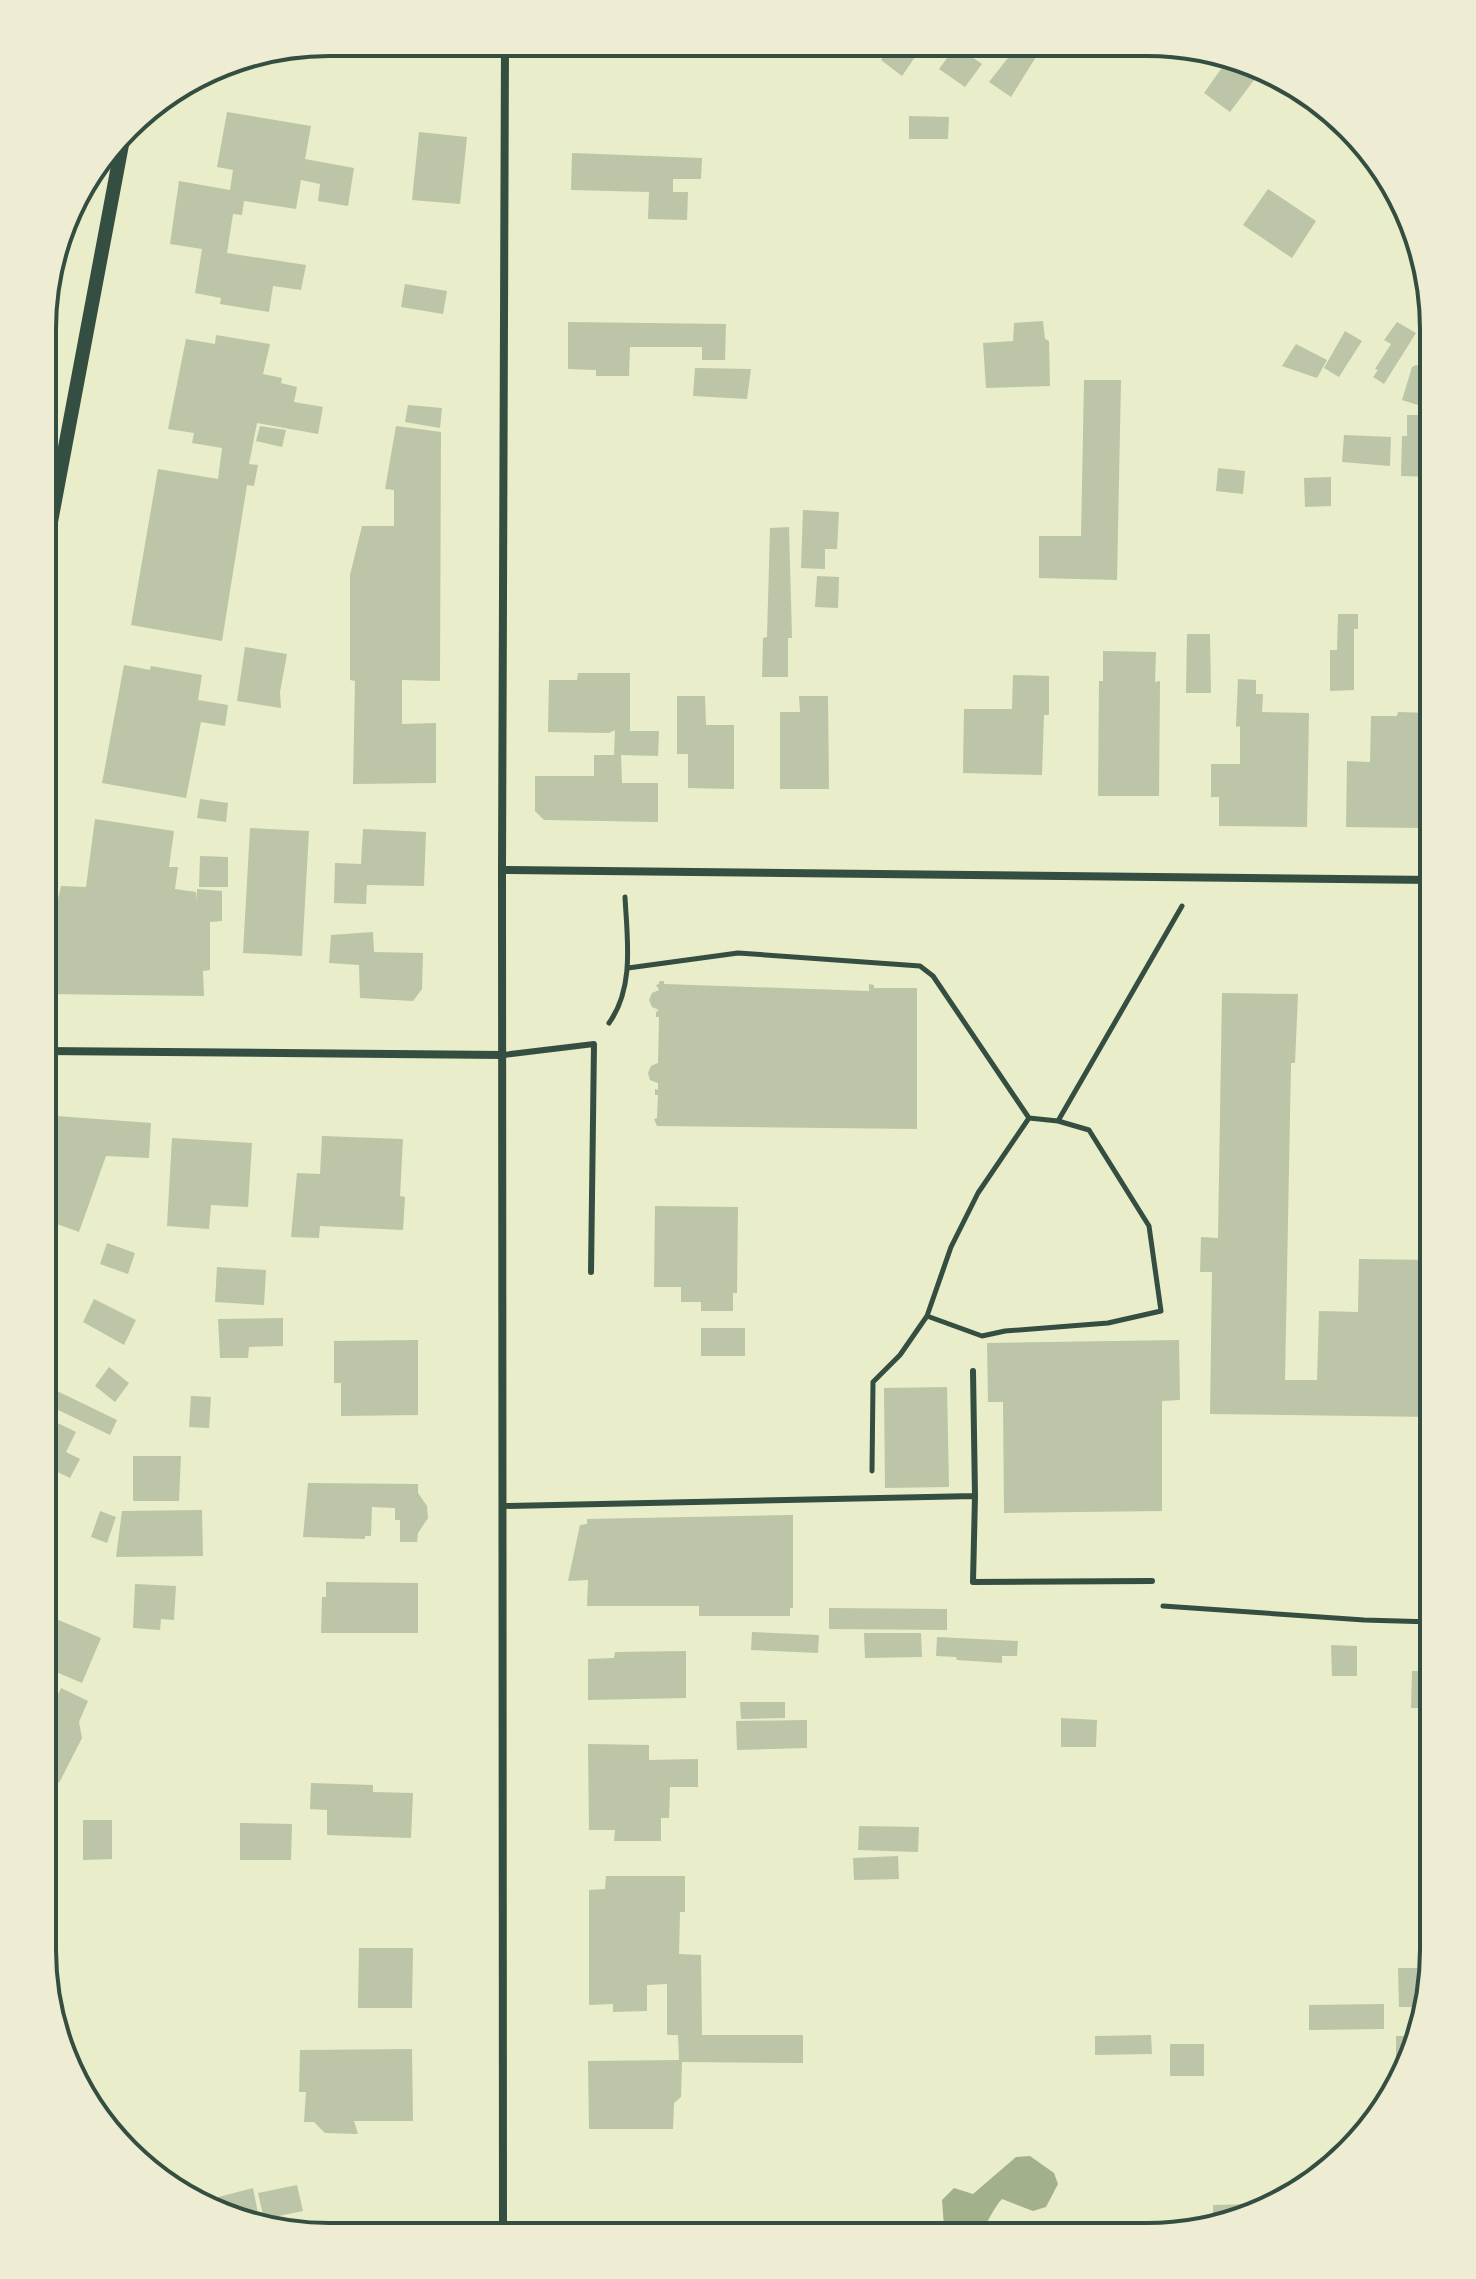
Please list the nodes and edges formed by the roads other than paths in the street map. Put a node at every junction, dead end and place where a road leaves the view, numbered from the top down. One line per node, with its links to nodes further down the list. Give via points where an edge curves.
1 (505, 57): 4 (street)
2 (120, 154): 3 (street)
3 (56, 495)
4 (502, 870): 5 (street); 7 (street)
5 (1420, 880)
6 (56, 1051): 7 (street)
7 (503, 1055): 8 (lane, via 594,1044); 11 (street)
8 (591, 1272)
9 (973, 1371): 10 (lane)
10 (975, 1496): 11 (lane); 12 (lane, via 973,1582)
11 (503, 1506): 13 (street)
12 (1152, 1581)
13 (503, 2223)

